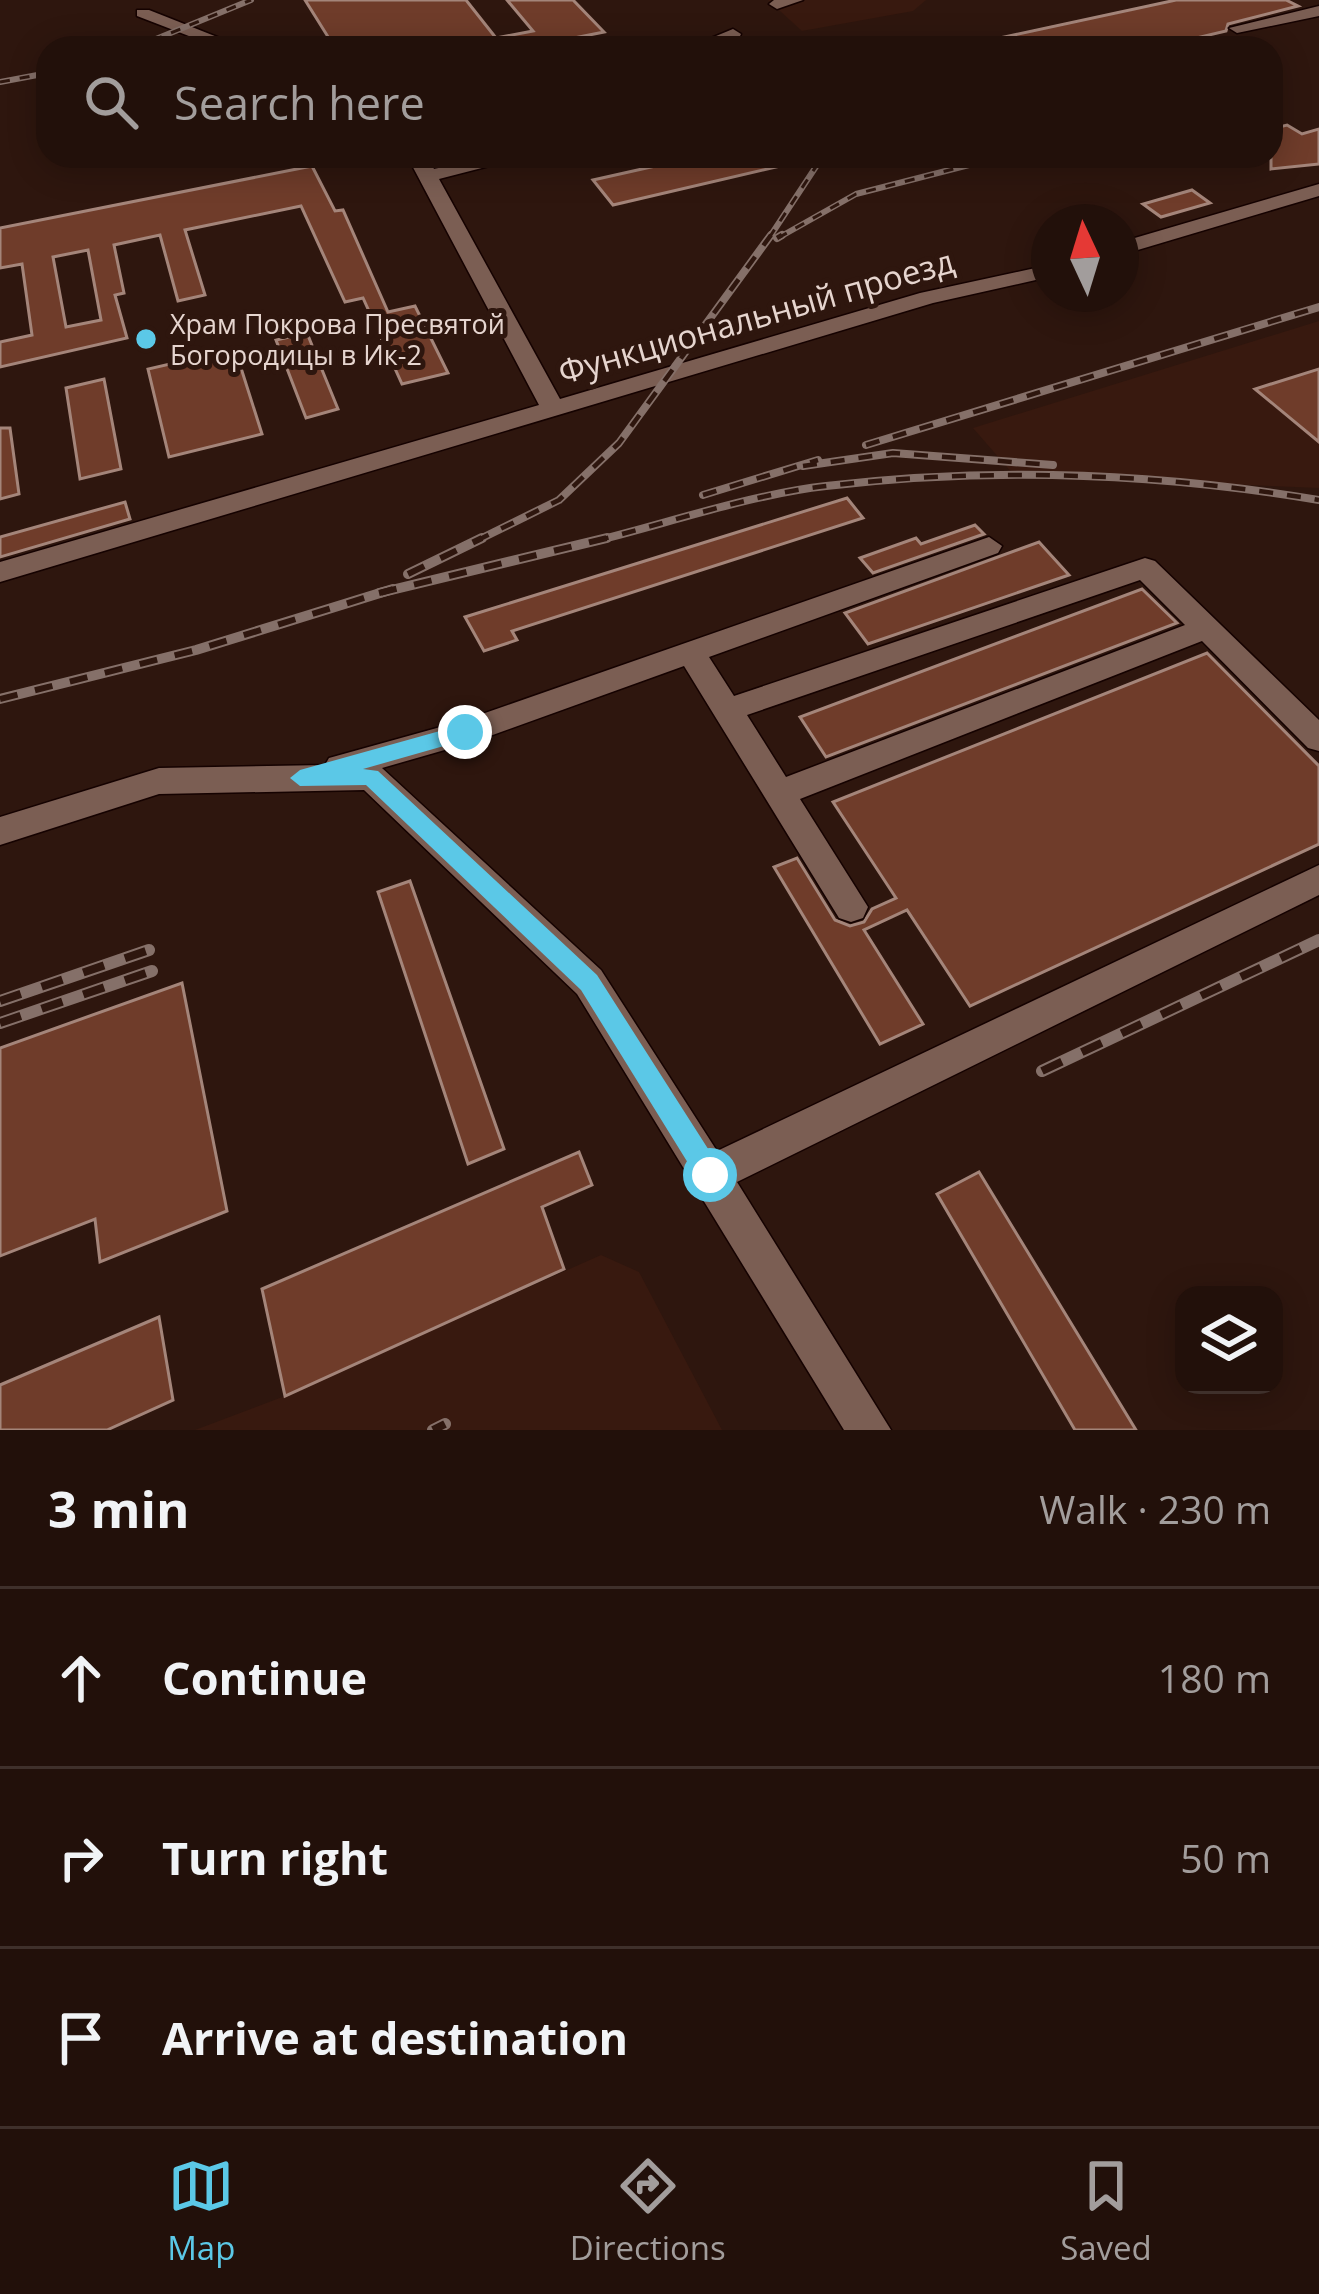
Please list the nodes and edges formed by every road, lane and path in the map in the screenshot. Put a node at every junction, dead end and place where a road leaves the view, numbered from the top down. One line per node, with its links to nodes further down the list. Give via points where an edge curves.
1 (1319, 11): 3 (street)
2 (143, 13): 5 (street)
3 (1238, 28)
4 (733, 34): 6 (street)
5 (204, 36)
6 (729, 36)
7 (423, 168): 11 (street)
8 (1319, 190): 9 (street)
9 (1139, 244)
10 (1031, 275): 11 (street, Функциональный проезд)
11 (553, 408): 13 (street, Функциональный проезд)
12 (989, 546): 15 (street)
13 (0, 572)
14 (1206, 628): 16 (street, via 1145,568); 17 (street); 19 (street)
15 (691, 652): 16 (street); 18 (street, via 465,732)
16 (728, 710): 19 (street)
17 (1319, 739)
18 (300, 778): 20 (street, via 160,781); 23 (street, via 371,777 589,982)
19 (780, 793): 22 (street)
20 (0, 831)
21 (1319, 879): 23 (street)
22 (851, 907)
23 (710, 1175): 24 (street)
24 (869, 1430)

